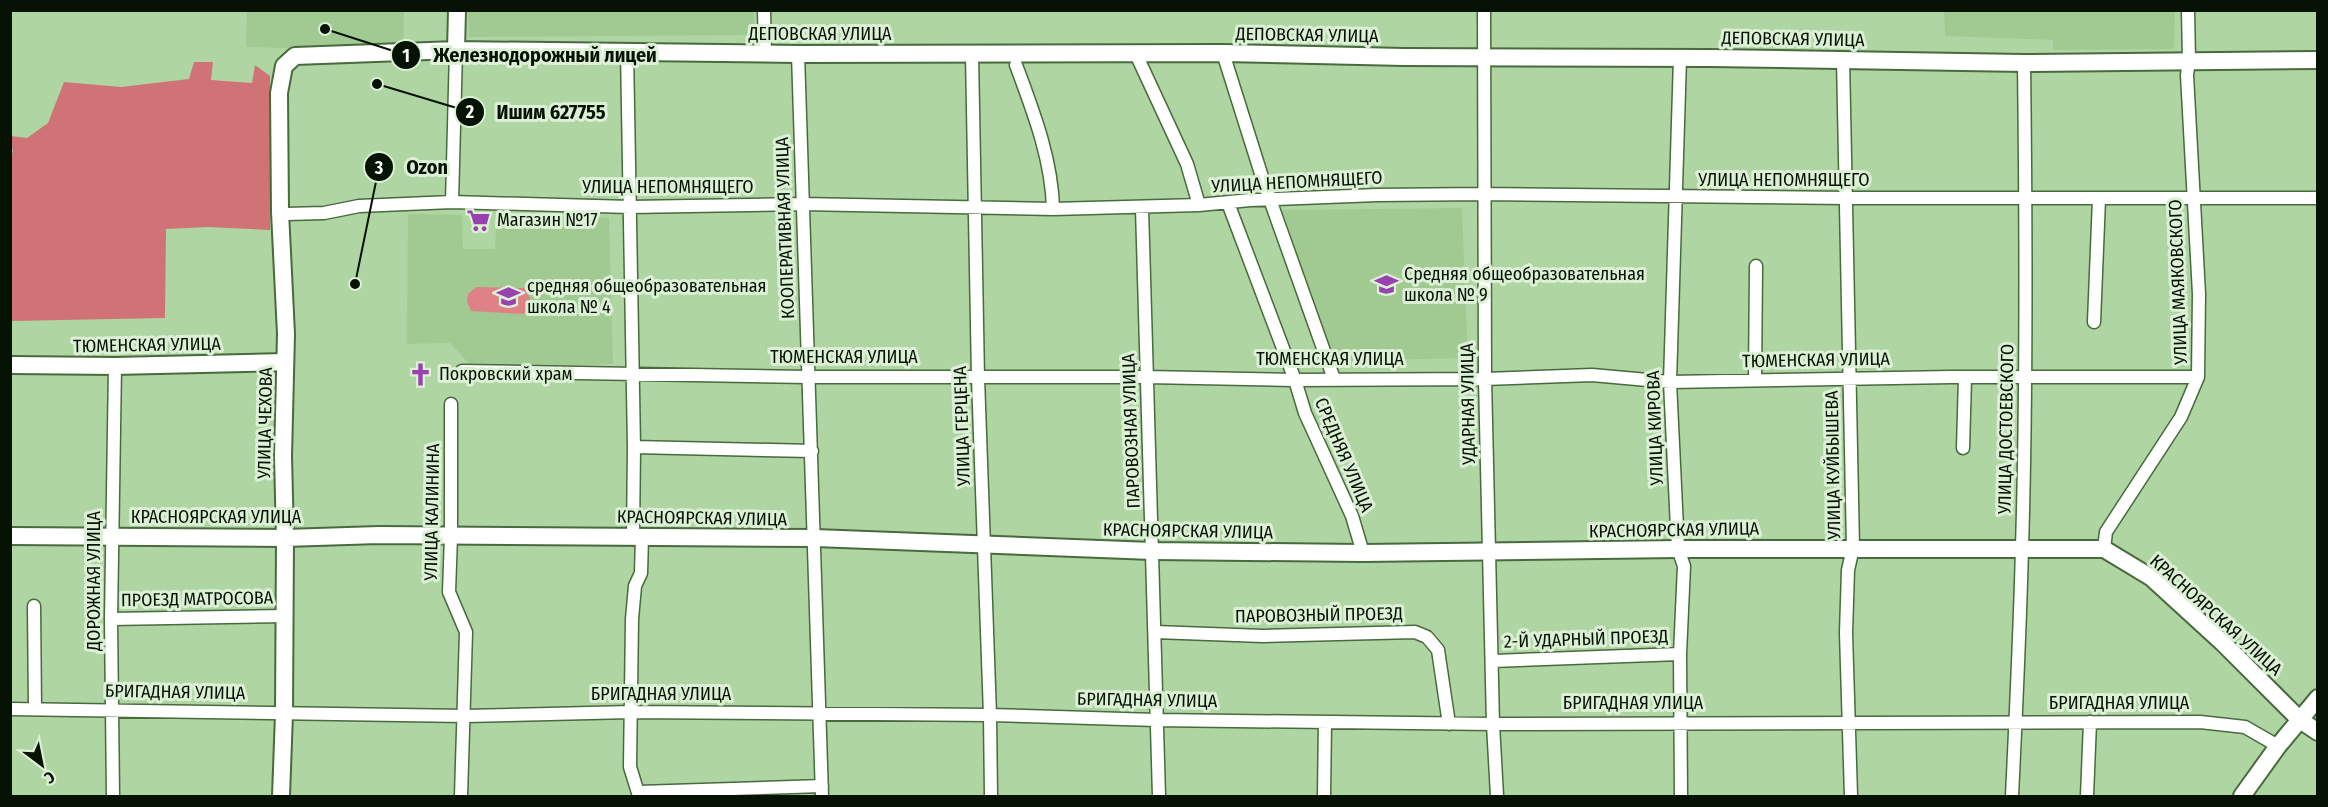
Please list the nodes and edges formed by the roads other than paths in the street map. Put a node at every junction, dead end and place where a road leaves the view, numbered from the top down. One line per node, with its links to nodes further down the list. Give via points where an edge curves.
1 (457, 10): 5 (main road)
2 (764, 10): 7 (street)
3 (1484, 10): 13 (street, УДАРНАЯ УЛИЦА)
4 (2188, 10): 17 (street, УЛИЦА МАЯКОВСКОГО)
5 (456, 50): 6 (main road, ДЕПОВСКАЯ УЛИЦА); 12 (main road, ДЕПОВСКАЯ УЛИЦА); 28 (street)
6 (627, 51): 7 (main road, ДЕПОВСКАЯ УЛИЦА); 32 (street)
7 (765, 53): 9 (main road, ДЕПОВСКАЯ УЛИЦА)
8 (1223, 53): 11 (main road, ДЕПОВСКАЯ УЛИЦА); 13 (main road, ДЕПОВСКАЯ УЛИЦА); 25 (street)
9 (798, 54): 10 (main road, ДЕПОВСКАЯ УЛИЦА); 30 (street, КООПЕРАТИВНАЯ УЛИЦА)
10 (972, 54): 11 (main road, ДЕПОВСКАЯ УЛИЦА); 33 (street, УЛИЦА ГЕРЦЕНА)
11 (1136, 54): 31 (street, via 1187,164)
12 (295, 56): 36 (main road, УЛИЦА ЧЕХОВА, via 284,66 279,93)
13 (1484, 56): 14 (main road, ДЕПОВСКАЯ УЛИЦА); 20 (street, УДАРНАЯ УЛИЦА)
14 (1680, 58): 15 (main road, ДЕПОВСКАЯ УЛИЦА); 21 (street, УЛИЦА КИРОВА)
15 (1843, 59): 18 (main road, ДЕПОВСКАЯ УЛИЦА); 22 (street, УЛИЦА КУЙБЫШЕВА)
16 (2318, 60): 17 (main road, ДЕПОВСКАЯ УЛИЦА)
17 (2189, 61): 18 (main road, ДЕПОВСКАЯ УЛИЦА); 27 (street, УЛИЦА МАЯКОВСКОГО)
18 (2024, 63): 23 (street, УЛИЦА ДОСТОЕВСКОГО)
19 (1016, 65): 35 (street, via 1039,127)
20 (1485, 194): 21 (street, УЛИЦА НЕПОМНЯЩЕГО); 25 (street, УЛИЦА НЕПОМНЯЩЕГО); 50 (street, УДАРНАЯ УЛИЦА)
21 (1675, 197): 22 (street, УЛИЦА НЕПОМНЯЩЕГО); 55 (street, УЛИЦА КИРОВА)
22 (1847, 198): 23 (street, УЛИЦА НЕПОМНЯЩЕГО); 51 (street, УЛИЦА КУЙБЫШЕВА)
23 (2026, 198): 26 (street, УЛИЦА НЕПОМНЯЩЕГО); 52 (street, УЛИЦА ДОСТОЕВСКОГО)
24 (2318, 198): 27 (street, УЛИЦА НЕПОМНЯЩЕГО)
25 (1272, 199): 29 (street, УЛИЦА НЕПОМНЯЩЕГО); 49 (street)
26 (2099, 199): 27 (street, УЛИЦА НЕПОМНЯЩЕГО); 38 (street)
27 (2194, 199): 46 (street, УЛИЦА МАЯКОВСКОГО)
28 (452, 202): 32 (street, УЛИЦА НЕПОМНЯЩЕГО); 36 (street, УЛИЦА НЕПОМНЯЩЕГО, via 359,206 324,213)
29 (1228, 203): 31 (street, УЛИЦА НЕПОМНЯЩЕГО); 53 (street, СРЕДНЯЯ УЛИЦА)
30 (802, 204): 32 (street, УЛИЦА НЕПОМНЯЩЕГО); 33 (street, УЛИЦА НЕПОМНЯЩЕГО); 44 (street, КООПЕРАТИВНАЯ УЛИЦА)
31 (1199, 205): 34 (street, УЛИЦА НЕПОМНЯЩЕГО)
32 (630, 207): 43 (street)
33 (975, 207): 35 (street, УЛИЦА НЕПОМНЯЩЕГО); 47 (street, УЛИЦА ГЕРЦЕНА)
34 (1142, 208): 35 (street, УЛИЦА НЕПОМНЯЩЕГО); 45 (street, ПАРОВОЗНАЯ УЛИЦА)
35 (1053, 209)
36 (280, 212): 39 (main road, УЛИЦА ЧЕХОВА)
37 (1756, 266): 54 (street)
38 (2094, 322)
39 (285, 362): 41 (main road, ТЮМЕНСКАЯ УЛИЦА); 64 (main road, УЛИЦА ЧЕХОВА)
40 (10, 365): 41 (main road, ТЮМЕНСКАЯ УЛИЦА)
41 (115, 366): 61 (street, ДОРОЖНАЯ УЛИЦА)
42 (462, 371): 43 (street, ТЮМЕНСКАЯ УЛИЦА)
43 (632, 374): 44 (street, ТЮМЕНСКАЯ УЛИЦА); 57 (street)
44 (808, 377): 47 (street, ТЮМЕНСКАЯ УЛИЦА); 59 (street, КООПЕРАТИВНАЯ УЛИЦА)
45 (1148, 377): 47 (street, ТЮМЕНСКАЯ УЛИЦА); 53 (street, ТЮМЕНСКАЯ УЛИЦА); 71 (street, ПАРОВОЗНАЯ УЛИЦА)
46 (2198, 377): 52 (street, ТЮМЕНСКАЯ УЛИЦА); 70 (street, УЛИЦА МАЯКОВСКОГО, via 2181,417 2106,532)
47 (978, 378): 66 (street, УЛИЦА ГЕРЦЕНА)
48 (1965, 378): 51 (street, ТЮМЕНСКАЯ УЛИЦА); 52 (street, ТЮМЕНСКАЯ УЛИЦА); 58 (street)
49 (1334, 379): 50 (street, ТЮМЕНСКАЯ УЛИЦА); 53 (street, ТЮМЕНСКАЯ УЛИЦА)
50 (1485, 379): 55 (street, ТЮМЕНСКАЯ УЛИЦА, via 1592,375); 72 (street, УДАРНАЯ УЛИЦА)
51 (1849, 379): 54 (street, ТЮМЕНСКАЯ УЛИЦА); 67 (street, УЛИЦА КУЙБЫШЕВА)
52 (2025, 379): 68 (street, УЛИЦА ДОСТОЕВСКОГО)
53 (1295, 380): 73 (street, СРЕДНЯЯ УЛИЦА, via 1305,413 1352,516)
54 (1755, 380): 55 (street, ТЮМЕНСКАЯ УЛИЦА)
55 (1670, 382): 69 (street, УЛИЦА КИРОВА)
56 (451, 404): 62 (street, УЛИЦА КАЛИНИНА)
57 (634, 447): 59 (street); 63 (street)
58 (1962, 448)
59 (812, 451): 65 (street, КООПЕРАТИВНАЯ УЛИЦА)
60 (10, 536): 61 (main road, КРАСНОЯРСКАЯ УЛИЦА)
61 (112, 536): 64 (main road, КРАСНОЯРСКАЯ УЛИЦА); 76 (street, ДОРОЖНАЯ УЛИЦА)
62 (452, 536): 63 (main road, КРАСНОЯРСКАЯ УЛИЦА); 64 (main road, КРАСНОЯРСКАЯ УЛИЦА); 88 (street, УЛИЦА КАЛИНИНА, via 449,592 466,632)
63 (637, 536): 65 (main road, КРАСНОЯРСКАЯ УЛИЦА); 84 (street, via 641,573 635,586 632,619)
64 (285, 538): 75 (main road, УЛИЦА ЧЕХОВА)
65 (815, 538): 66 (main road, КРАСНОЯРСКАЯ УЛИЦА); 86 (street, КООПЕРАТИВНАЯ УЛИЦА)
66 (984, 545): 71 (main road, КРАСНОЯРСКАЯ УЛИЦА); 87 (street, УЛИЦА ГЕРЦЕНА)
67 (1853, 548): 68 (main road, КРАСНОЯРСКАЯ УЛИЦА); 69 (main road, КРАСНОЯРСКАЯ УЛИЦА); 93 (street, УЛИЦА КУЙБЫШЕВА, via 1846,622)
68 (2022, 548): 70 (main road, КРАСНОЯРСКАЯ УЛИЦА); 95 (street, УЛИЦА ДОСТОЕВСКОГО)
69 (1678, 549): 72 (main road, КРАСНОЯРСКАЯ УЛИЦА); 78 (street, УЛИЦА КИРОВА, via 1684,566)
70 (2104, 549): 90 (main road, КРАСНОЯРСКАЯ УЛИЦА, via 2152,578)
71 (1152, 551): 73 (main road, КРАСНОЯРСКАЯ УЛИЦА); 77 (street, ПАРОВОЗНАЯ УЛИЦА)
72 (1490, 552): 73 (main road, КРАСНОЯРСКАЯ УЛИЦА); 79 (street, УДАРНАЯ УЛИЦА)
73 (1363, 553)
74 (34, 606): 82 (street)
75 (284, 615): 76 (street, ПРОЕЗД МАТРОСОВА); 85 (main road, УЛИЦА ЧЕХОВА)
76 (111, 619): 83 (street, ДОРОЖНАЯ УЛИЦА)
77 (1155, 632): 89 (street, ПАРОВОЗНАЯ УЛИЦА); 96 (street, ПАРОВОЗНЫЙ ПРОЕЗД, via 1263,636 1415,632 1427,637 1438,650)
78 (1680, 654): 79 (street, 2-Й УДАРНЫЙ ПРОЕЗД); 92 (street, УЛИЦА КИРОВА)
79 (1493, 661): 97 (street, УДАРНАЯ УЛИЦА)
80 (2318, 698): 90 (main road)
81 (10, 710): 82 (street, БРИГАДНАЯ УЛИЦА)
82 (35, 710): 83 (street, БРИГАДНАЯ УЛИЦА)
83 (114, 710): 85 (street, БРИГАДНАЯ УЛИЦА); 102 (street, ДОРОЖНАЯ УЛИЦА)
84 (631, 712): 86 (street, БРИГАДНАЯ УЛИЦА); 88 (street, БРИГАДНАЯ УЛИЦА); 101 (street, via 630,767)
85 (284, 714): 88 (street, БРИГАДНАЯ УЛИЦА); 103 (main road, УЛИЦА ЧЕХОВА)
86 (820, 714): 87 (street, БРИГАДНАЯ УЛИЦА); 100 (street, КООПЕРАТИВНАЯ УЛИЦА)
87 (990, 715): 89 (street, БРИГАДНАЯ УЛИЦА); 105 (street, УЛИЦА ГЕРЦЕНА)
88 (465, 716): 104 (street, УЛИЦА КАЛИНИНА)
89 (1156, 720): 91 (street, БРИГАДНАЯ УЛИЦА); 106 (street, ПАРОВОЗНАЯ УЛИЦА)
90 (2300, 720): 98 (main road); 99 (main road)
91 (1325, 722): 96 (street, БРИГАДНАЯ УЛИЦА); 107 (street)
92 (1681, 722): 93 (street, БРИГАДНАЯ УЛИЦА); 97 (street, БРИГАДНАЯ УЛИЦА); 109 (street, УЛИЦА КИРОВА)
93 (1849, 722): 95 (street, БРИГАДНАЯ УЛИЦА); 110 (street, УЛИЦА КУЙБЫШЕВА)
94 (2090, 722): 95 (street, БРИГАДНАЯ УЛИЦА); 99 (street, БРИГАДНАЯ УЛИЦА, via 2200,722 2245,727); 112 (street)
95 (2015, 723): 111 (street, УЛИЦА ДОСТОЕВСКОГО)
96 (1449, 724): 97 (street, БРИГАДНАЯ УЛИЦА)
97 (1493, 724): 108 (street, УДАРНАЯ УЛИЦА)
98 (2318, 732)
99 (2278, 746): 113 (main road)
100 (822, 791): 101 (street)
101 (639, 794)
102 (113, 796)
103 (281, 796)
104 (461, 796)
105 (991, 796)
106 (1159, 796)
107 (1324, 796)
108 (1497, 796)
109 (1681, 796)
110 (1851, 796)
111 (2012, 796)
112 (2087, 796)
113 (2242, 796)

